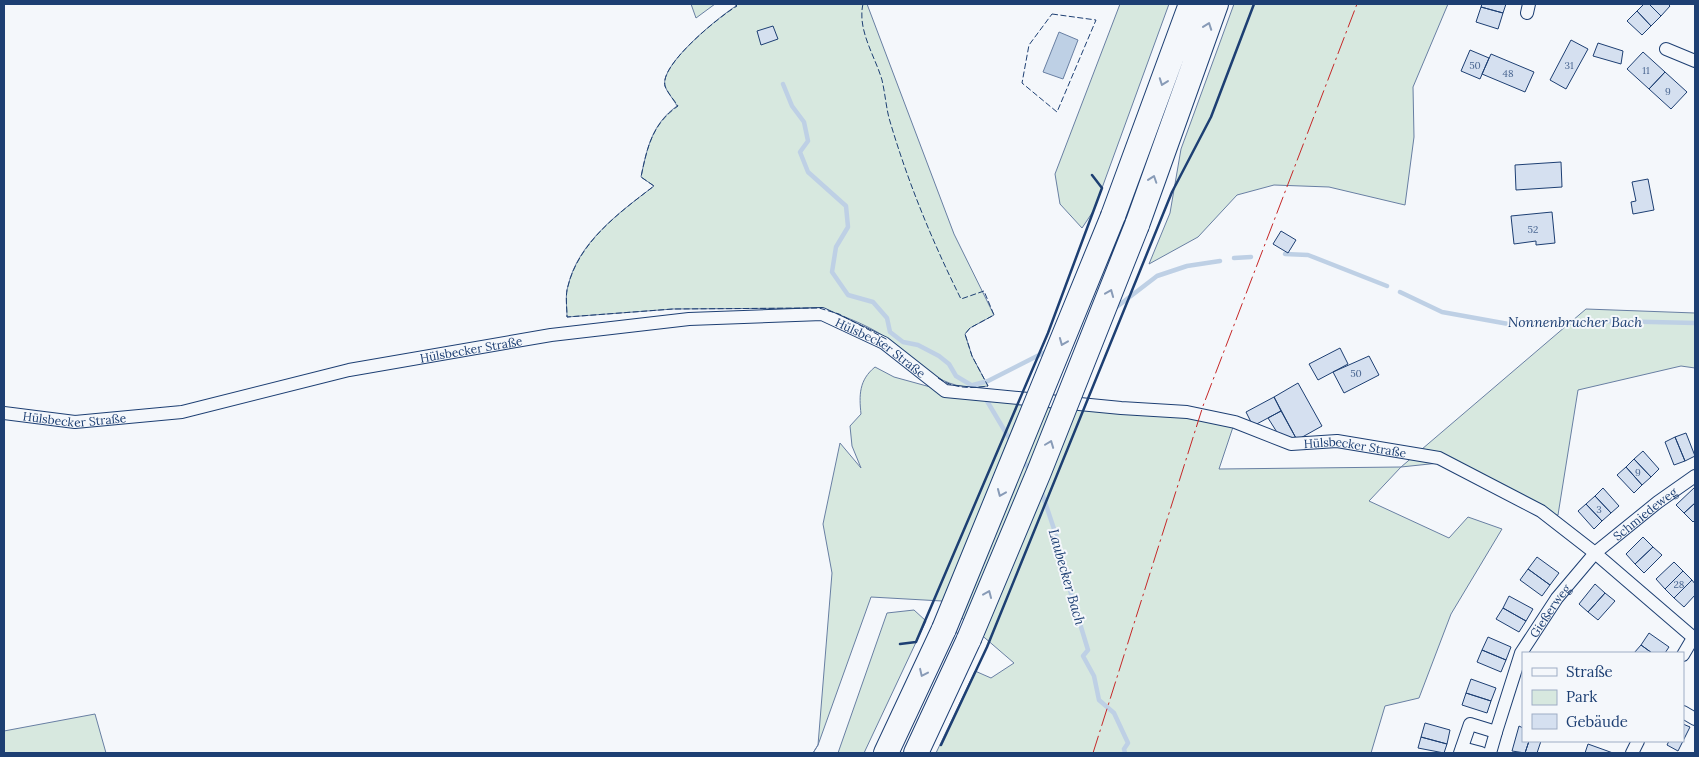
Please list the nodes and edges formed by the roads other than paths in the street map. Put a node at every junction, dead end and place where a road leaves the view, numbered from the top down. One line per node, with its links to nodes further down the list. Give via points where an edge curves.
1 (1191, 4): 14 (highway, one-way to 14, bridge, via 1113,216 944,629)
2 (1216, 4): 15 (highway, one-way to 2, bridge, via 969,639 1039,472 1137,225)
3 (1666, 49): 4 (street)
4 (1695, 61)
5 (4, 413): 7 (street, Hülsbecker Straße, via 75,422 182,412 349,370 552,335 689,319 822,314 884,343 945,391 1187,412 1235,422 1291,444 1337,441 1439,458 1541,511)
6 (1695, 476): 7 (street, Schmiedeweg)
7 (1595, 552): 8 (street, Hülsbecker Straße); 12 (street, Gießerweg, via 1556,598 1521,653)
8 (1694, 638): 9 (street)
9 (1684, 653)
10 (1684, 713): 11 (street)
11 (1695, 719)
12 (1496, 732): 13 (street, via 1470,724); 17 (street, Gießerweg)
13 (1461, 750): 16 (street)
14 (886, 753)
15 (916, 753)
16 (1481, 753)
17 (1490, 753)

